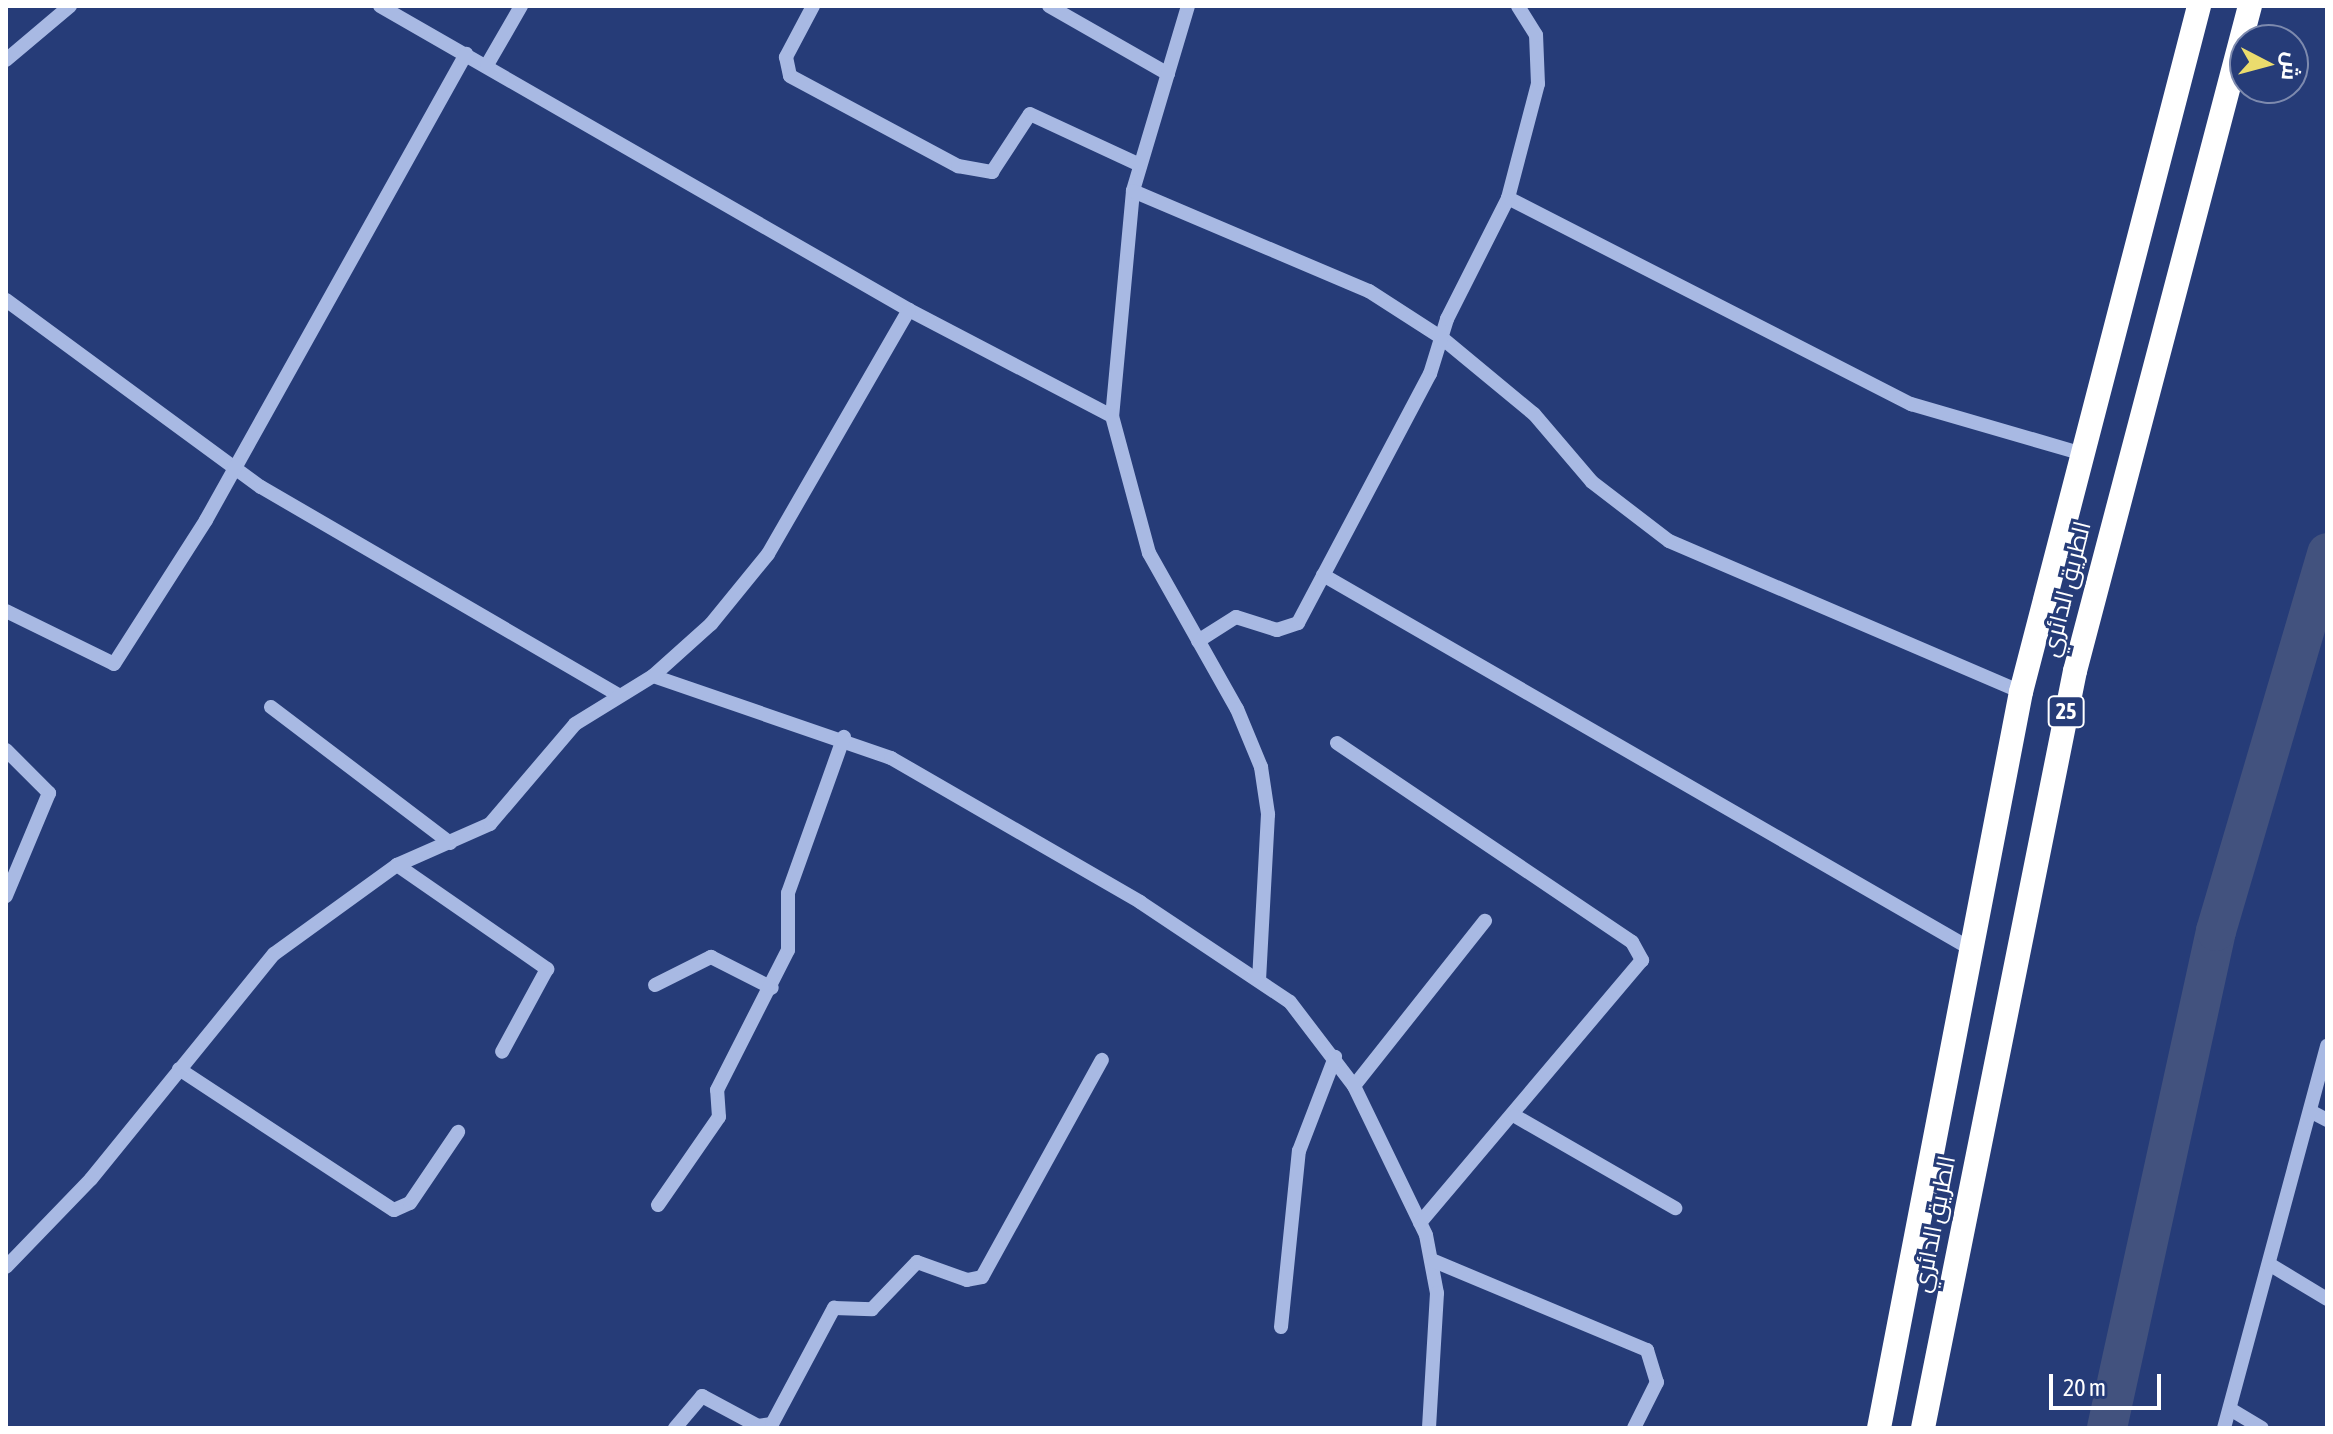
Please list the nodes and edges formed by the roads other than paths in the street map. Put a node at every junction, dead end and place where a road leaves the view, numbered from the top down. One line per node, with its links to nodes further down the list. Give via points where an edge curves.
1 (70, 6): 11 (street)
2 (380, 6): 10 (street)
3 (521, 6): 12 (street)
4 (813, 6): 14 (street, via 786,57 790,76 958,166 992,172 1030,114)
5 (1049, 6): 13 (street)
6 (1188, 6): 13 (street)
7 (1518, 6): 16 (street, via 1536,35 1538,84)
8 (2199, 6): 21 (highway, الطريق الدائري / 25)
9 (2250, 6): 64 (highway, الطريق الدائري / 25, via 2075,671)
10 (466, 54): 12 (street); 22 (street)
11 (6, 60)
12 (487, 65): 18 (street)
13 (1168, 74): 14 (street)
14 (1140, 165): 15 (street)
15 (1133, 191): 19 (street, via 1369,291); 20 (street)
16 (1508, 198): 19 (street); 21 (street, via 1911,404)
17 (6, 300): 22 (street)
18 (909, 310): 20 (street); 26 (street, via 755,573)
19 (1442, 338): 23 (street); 27 (street, via 1534,414 1592,482 1669,541)
20 (1112, 416): 25 (street, via 1149,553)
21 (2080, 453): 27 (highway, الطريق الدائري / 25)
22 (233, 467): 24 (street, via 114,664); 28 (street)
23 (1323, 575): 25 (street, via 1288,629 1248,615); 37 (street)
24 (6, 611)
25 (1198, 641): 38 (street, via 1252,737 1266,795)
26 (653, 676): 28 (street); 30 (street)
27 (2021, 692): 37 (highway, الطريق الدائري / 25)
28 (619, 695): 33 (street, via 575,724 490,824)
29 (271, 707): 33 (street)
30 (844, 737): 38 (street, via 1013,825); 40 (street, via 788,893 793,934)
31 (1337, 743): 48 (street, via 1640,952 1637,973)
32 (6, 750): 35 (street, via 49,793)
33 (450, 843): 34 (street)
34 (397, 865): 42 (street, via 547,969); 45 (street, via 274,954)
35 (6, 896)
36 (1485, 921): 46 (street)
37 (1971, 949): 63 (highway, الطريق الدائري / 25)
38 (1259, 979): 43 (street, via 1290,1002)
39 (655, 985): 40 (street, via 711,957)
40 (772, 988): 51 (street, via 717,1090 719,1117)
41 (2327, 1046): 47 (street)
42 (502, 1052)
43 (1335, 1057): 46 (street); 58 (street, via 1299,1151)
44 (1102, 1060): 60 (street, via 982,1277 967,1280 917,1262 872,1309 834,1308 772,1424 758,1426 702,1396)
45 (179, 1069): 50 (street, via 394,1210 410,1203); 56 (street, via 91,1179)
46 (1354, 1086): 53 (street)
47 (2310, 1111): 49 (street); 55 (street)
48 (1515, 1116): 52 (street); 53 (street)
49 (2327, 1120)
50 (458, 1132)
51 (658, 1205)
52 (1675, 1208)
53 (1420, 1223): 54 (street)
54 (1434, 1261): 61 (street); 62 (street, via 1647,1350 1657,1382)
55 (2269, 1264): 57 (street); 59 (street)
56 (6, 1267)
57 (2327, 1299)
58 (1281, 1327)
59 (2230, 1409): 65 (street); 66 (street)
60 (675, 1428)
61 (1429, 1428)
62 (1634, 1428)
63 (1879, 1428)
64 (1923, 1428)
65 (2224, 1428)
66 (2262, 1428)

